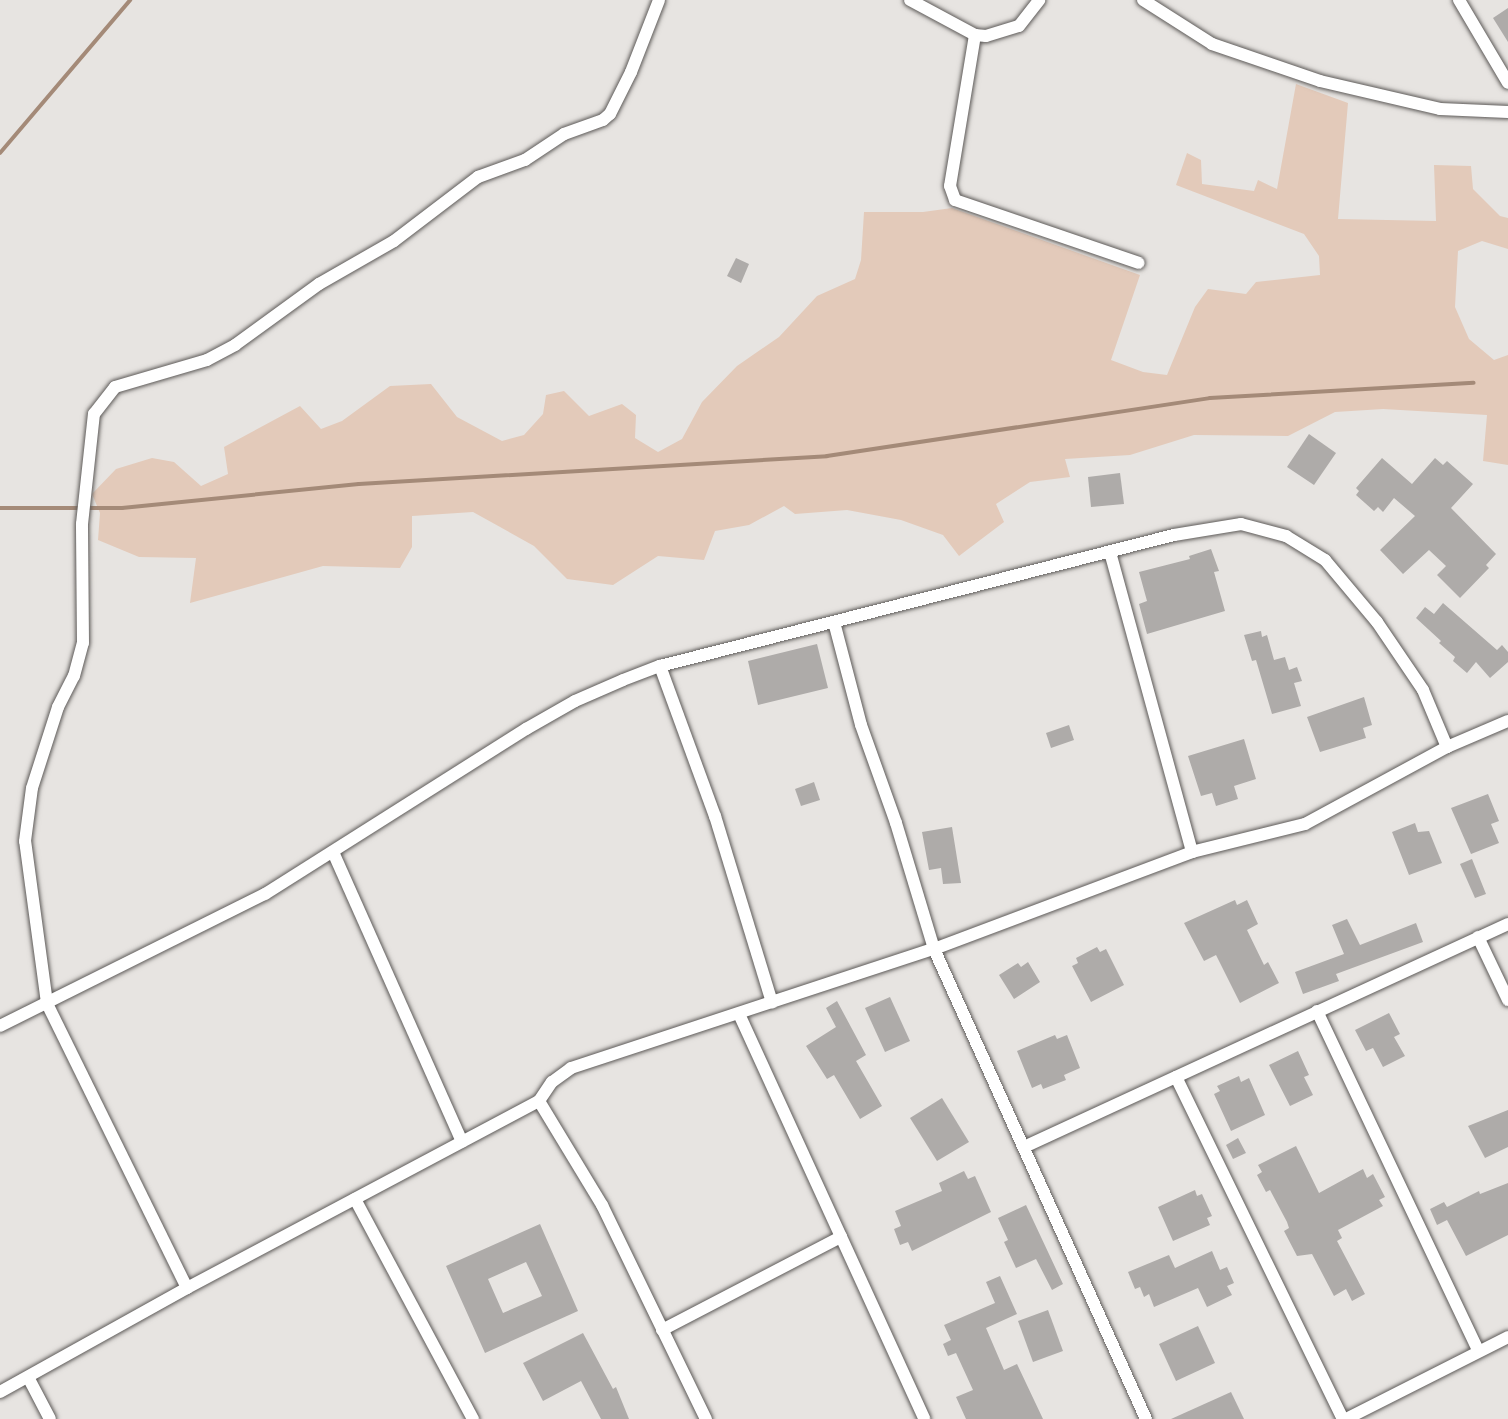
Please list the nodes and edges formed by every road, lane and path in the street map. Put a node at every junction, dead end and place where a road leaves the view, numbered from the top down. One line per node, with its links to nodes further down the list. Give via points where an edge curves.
1 (659, 0): 22 (street, via 631,72 603,120 572,130 525,160 478,177 394,241 319,284 222,352 130,380 102,399 94,414 82,524 80,660 58,707 32,788 25,841)
2 (910, 0): 6 (street)
3 (1039, 0): 6 (street, via 1012,30)
4 (1143, 0): 8 (street, via 1212,44 1320,81 1440,109)
5 (1459, 0): 7 (street)
6 (975, 35): 9 (street, via 950,186 955,200)
7 (1508, 83)
8 (1508, 112)
9 (1139, 263)
10 (1110, 552): 11 (street); 14 (street, via 1241,524 1286,536 1325,560 1377,622 1423,690); 16 (street)
11 (834, 622): 12 (street); 19 (street, via 861,725)
12 (660, 666): 15 (street, via 575,701); 21 (street, via 715,816)
13 (1508, 721): 14 (street)
14 (1447, 747): 16 (street, via 1305,824)
15 (333, 852): 22 (street, via 265,894); 28 (street)
16 (1192, 852): 19 (street)
17 (1508, 924): 18 (street)
18 (1478, 937): 20 (street); 23 (street)
19 (934, 949): 21 (street); 29 (street)
20 (1508, 1000)
21 (772, 1002): 24 (street)
22 (47, 1003): 25 (street); 32 (street)
23 (1317, 1011): 26 (street); 35 (street)
24 (739, 1014): 27 (street, via 571,1068); 31 (street)
25 (0, 1026)
26 (1176, 1077): 29 (street); 43 (street)
27 (539, 1101): 28 (street); 33 (street, via 602,1205)
28 (462, 1142): 30 (street)
29 (1024, 1147): 42 (street)
30 (355, 1199): 32 (street); 39 (street)
31 (841, 1237): 33 (street); 41 (street)
32 (187, 1288): 36 (street)
33 (662, 1330): 40 (street)
34 (1508, 1337): 35 (street)
35 (1478, 1350): 43 (street)
36 (28, 1377): 37 (street); 38 (street)
37 (0, 1392)
38 (50, 1419)
39 (473, 1419)
40 (706, 1419)
41 (924, 1419)
42 (1146, 1419)
43 (1344, 1419)

